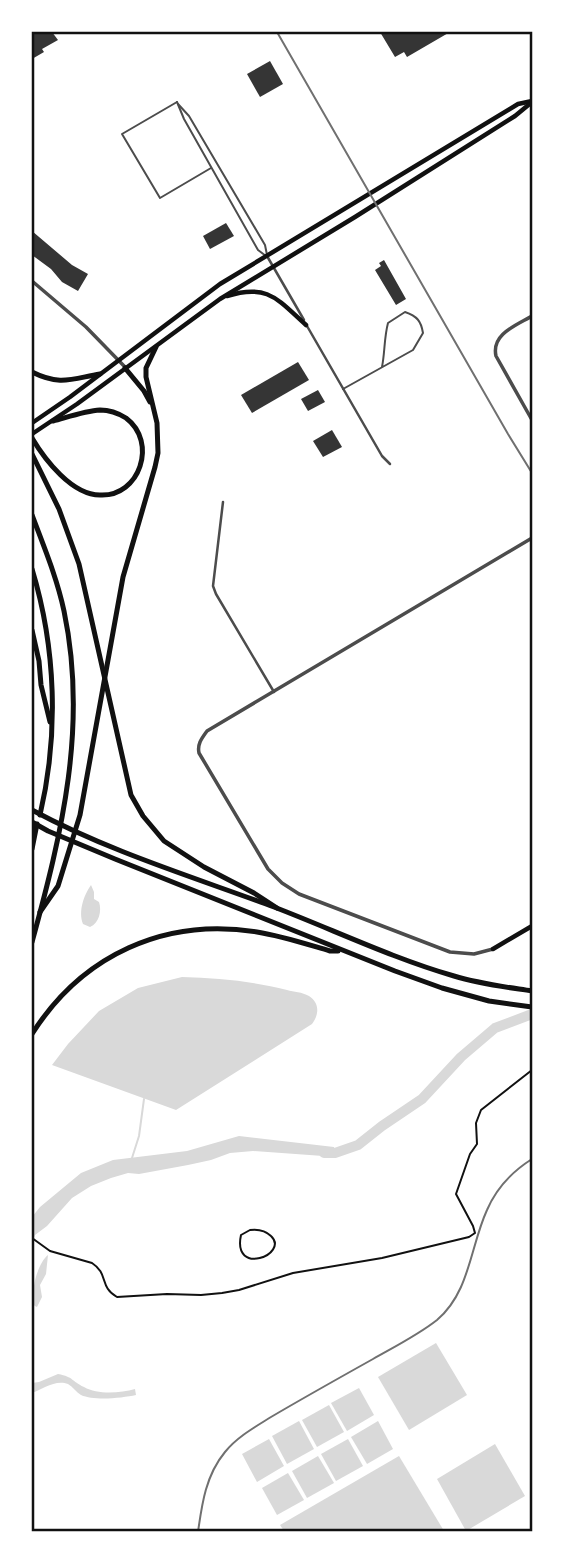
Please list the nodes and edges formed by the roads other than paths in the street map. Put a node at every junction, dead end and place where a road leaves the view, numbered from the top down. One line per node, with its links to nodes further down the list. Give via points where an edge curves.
1 (177, 102): 3 (lane); 3 (lane, via 122,134 160,198); 4 (lane)
2 (533, 102): 4 (main road, via 518,104); 5 (main road)
3 (211, 168): 4 (lane, via 258,250)
4 (267, 256): 5 (street); 11 (main road, via 220,284)
5 (273, 266): 7 (main road); 9 (street)
6 (32, 281): 11 (street)
7 (220, 299): 9 (main road, via 239,292 266,293); 10 (main road)
8 (533, 316): 18 (street, via 502,335 495,349)
9 (306, 325): 16 (street)
10 (156, 347): 13 (main road); 17 (highway, via 146,368)
11 (118, 360): 13 (street); 15 (main road)
12 (382, 367): 12 (lane, via 413,350 423,333 413,314 405,312 388,323); 16 (lane)
13 (125, 368): 17 (highway); 19 (main road)
14 (32, 372): 15 (highway, via 68,381)
15 (100, 374): 20 (main road)
16 (342, 389): 23 (street)
17 (153, 408): 35 (highway, via 158,439 155,467 123,577 80,815 58,886)
18 (533, 420)
19 (53, 421): 21 (main road); 21 (highway, via 101,410 121,415 137,429 143,458 127,487 99,496 82,491 57,471)
20 (32, 423)
21 (32, 436)
22 (32, 454): 34 (highway, via 79,565 131,795 153,830 177,851)
23 (390, 464)
24 (223, 502): 29 (street, via 213,586)
25 (32, 515): 35 (highway, via 64,612 74,694 69,779)
26 (533, 538): 29 (street)
27 (32, 569): 30 (highway, via 51,663)
28 (32, 630): 30 (highway)
29 (274, 692): 38 (street, via 207,731 198,747 268,869 299,894 450,952 474,954)
30 (52, 729): 33 (highway, via 50,763)
31 (32, 810): 34 (highway, via 84,836)
32 (32, 821): 39 (highway)
33 (32, 849)
34 (277, 908): 40 (highway, via 454,976)
35 (40, 912): 37 (highway)
36 (533, 926): 38 (main road)
37 (32, 942)
38 (494, 949)
39 (345, 952): 41 (highway, via 442,988); 42 (highway, via 257,932 173,932 129,947 96,965 49,1009)
40 (533, 990)
41 (533, 1007)
42 (32, 1034)

